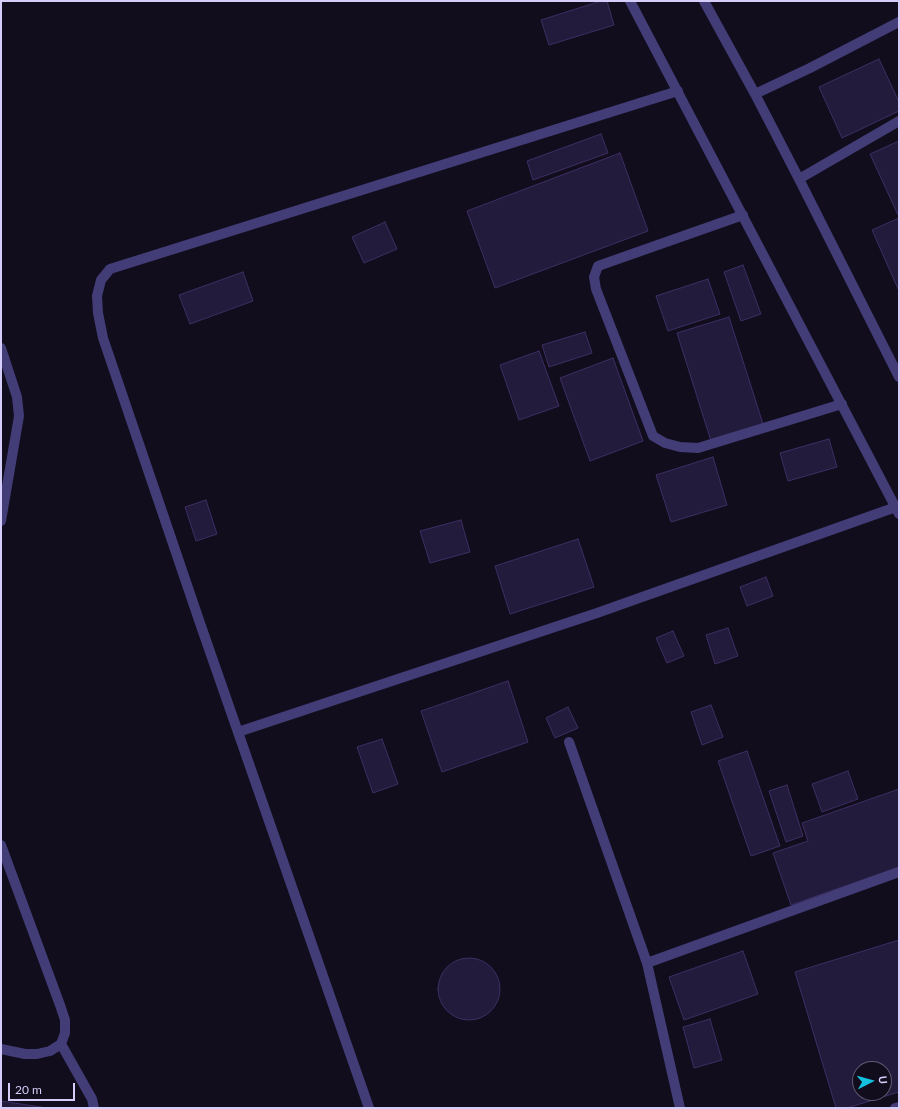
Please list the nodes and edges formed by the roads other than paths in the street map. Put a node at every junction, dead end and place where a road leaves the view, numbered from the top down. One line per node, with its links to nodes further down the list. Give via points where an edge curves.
1 (630, 1): 4 (lane)
2 (704, 1): 5 (lane)
3 (899, 22): 5 (lane)
4 (678, 91): 8 (lane); 14 (lane, via 110,269 101,280 97,296 103,338)
5 (755, 94): 7 (lane)
6 (899, 121): 7 (lane)
7 (799, 179): 10 (lane)
8 (743, 215): 11 (lane); 11 (lane, via 598,266 594,277 596,289 652,436 680,447 698,448)
9 (1, 348): 13 (lane, via 17,398 19,416)
10 (899, 377)
11 (842, 404): 12 (lane)
12 (897, 510): 14 (lane)
13 (1, 521)
14 (238, 732): 23 (lane)
15 (569, 742): 18 (lane)
16 (1, 845): 19 (lane, via 64,1020 65,1033)
17 (899, 872): 18 (lane)
18 (647, 963): 24 (lane)
19 (61, 1044): 20 (lane, via 50,1051 37,1054); 22 (lane, via 92,1099)
20 (1, 1049)
21 (899, 1107): 25 (lane)
22 (94, 1108)
23 (369, 1108)
24 (680, 1108)
25 (895, 1108)

